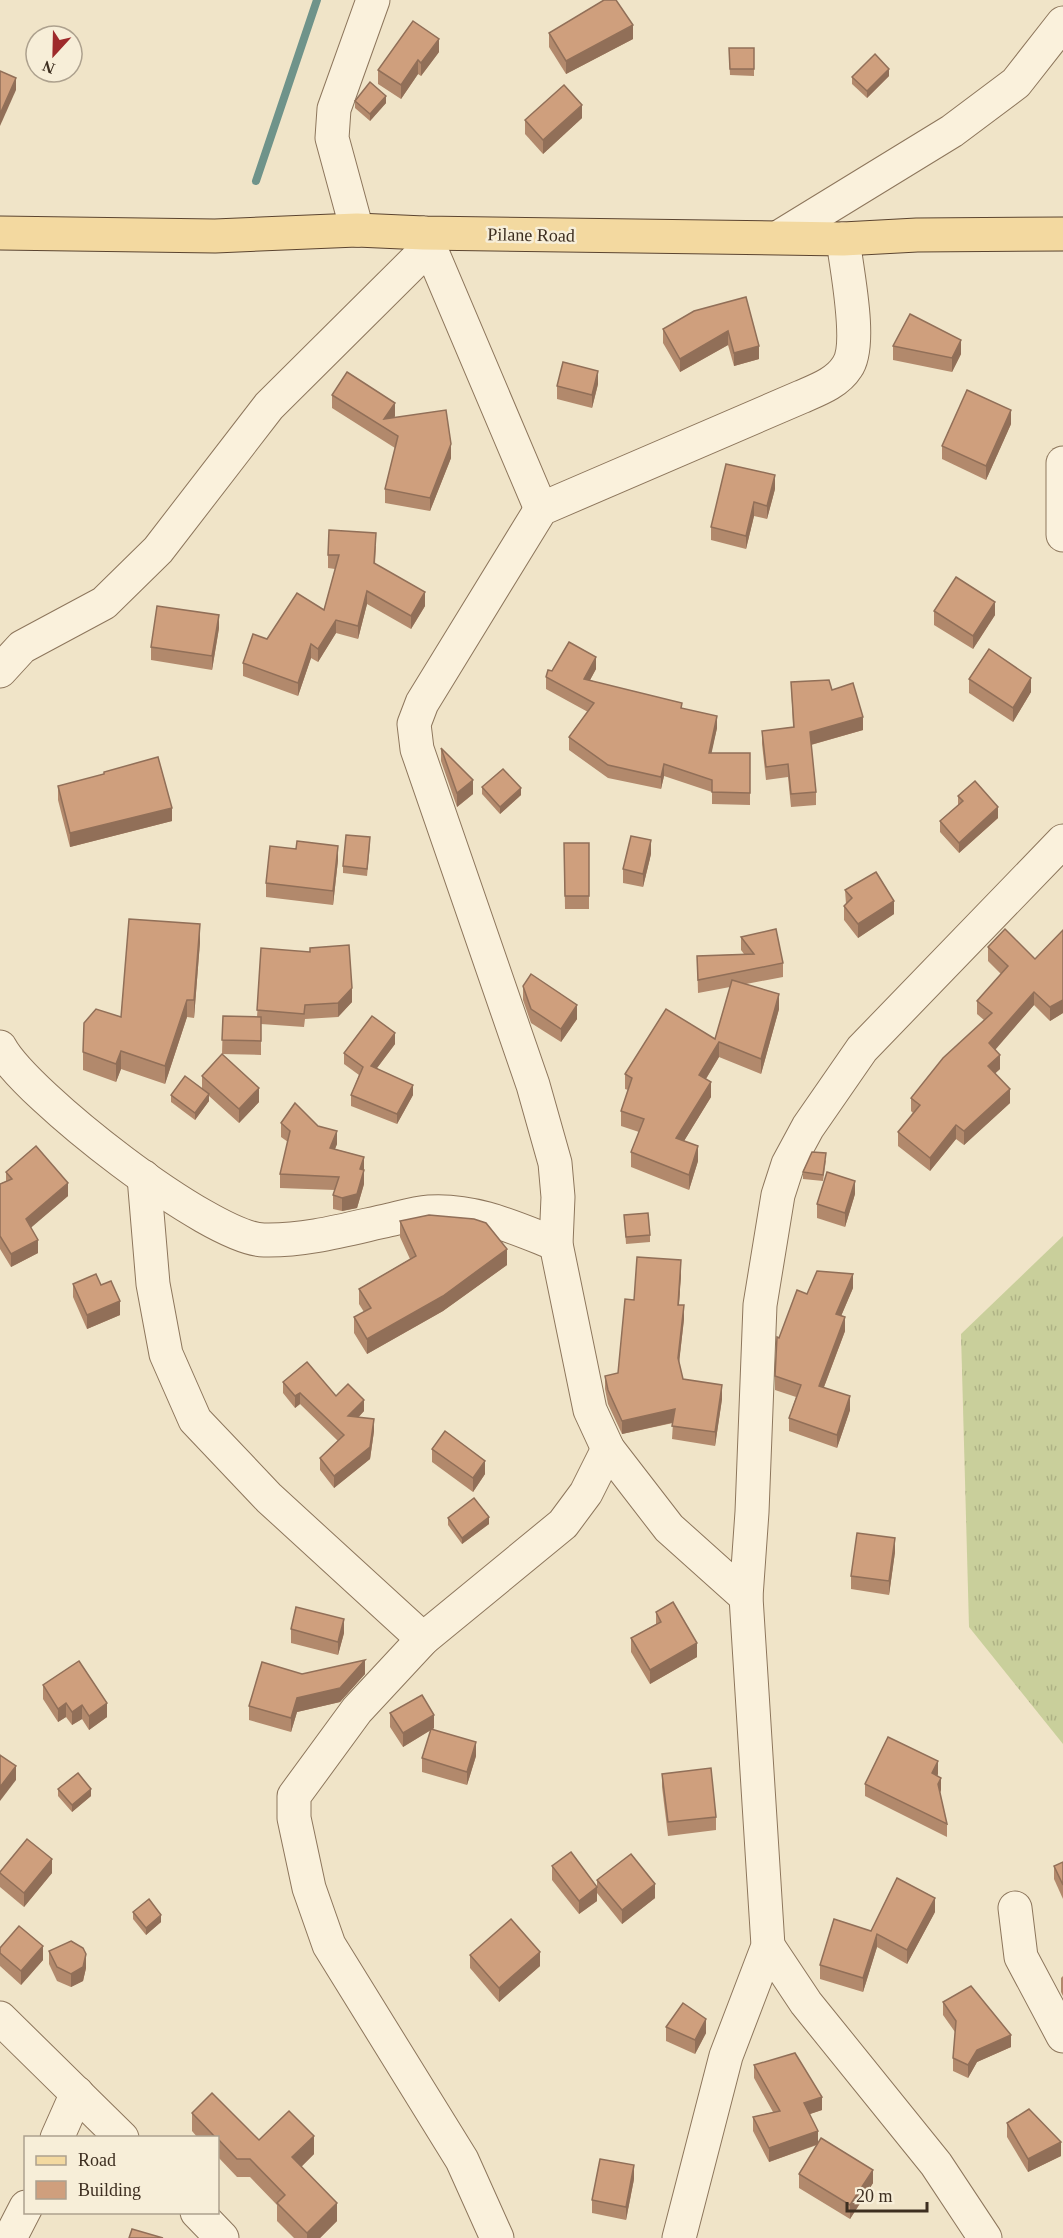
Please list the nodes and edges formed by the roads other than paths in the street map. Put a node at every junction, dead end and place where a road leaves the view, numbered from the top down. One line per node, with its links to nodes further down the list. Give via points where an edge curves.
1 (373, 0): 3 (street, via 334,109 332,138)
2 (1063, 23): 6 (street, via 1016,82 952,131)
3 (357, 230): 4 (main road, Pilane Road, via 215,236); 8 (main road, Pilane Road)
4 (0, 233)
5 (1063, 234): 7 (main road, Pilane Road)
6 (779, 237): 7 (main road, Pilane Road); 8 (main road, Pilane Road)
7 (843, 239): 10 (street, via 855,345 848,367 830,384)
8 (427, 240): 10 (street); 12 (street, via 269,406 158,550 104,603 22,647)
9 (1063, 463): 11 (street)
10 (541, 508): 16 (street, via 422,703 414,724 417,749 533,1085 555,1163)
11 (1063, 535)
12 (0, 671)
13 (1063, 841): 18 (street, via 862,1049 808,1126 788,1164 778,1195 760,1305)
14 (0, 1047): 15 (street, via 8,1061 65,1115)
15 (144, 1177): 16 (street, via 215,1224 240,1236 262,1240 318,1236 429,1212 478,1216); 19 (street, via 153,1284 165,1354 195,1420 269,1498)
16 (556, 1244): 17 (street, via 590,1410)
17 (608, 1449): 18 (street, via 669,1528); 19 (street, via 586,1493 563,1524)
18 (746, 1597): 21 (street)
19 (423, 1640): 31 (street, via 357,1710 309,1774 294,1796 294,1818 309,1888 329,1945 466,2167)
20 (1014, 1908): 23 (street, via 1021,1957)
21 (768, 1946): 32 (street, via 726,2056); 33 (street, via 806,2003 936,2164)
22 (0, 2018): 24 (street)
23 (1063, 2036)
24 (77, 2093): 25 (street); 26 (street)
25 (58, 2136)
26 (120, 2136)
27 (24, 2211): 29 (street)
28 (199, 2214): 30 (street)
29 (10, 2238)
30 (222, 2238)
31 (497, 2238)
32 (679, 2238)
33 (985, 2238)

